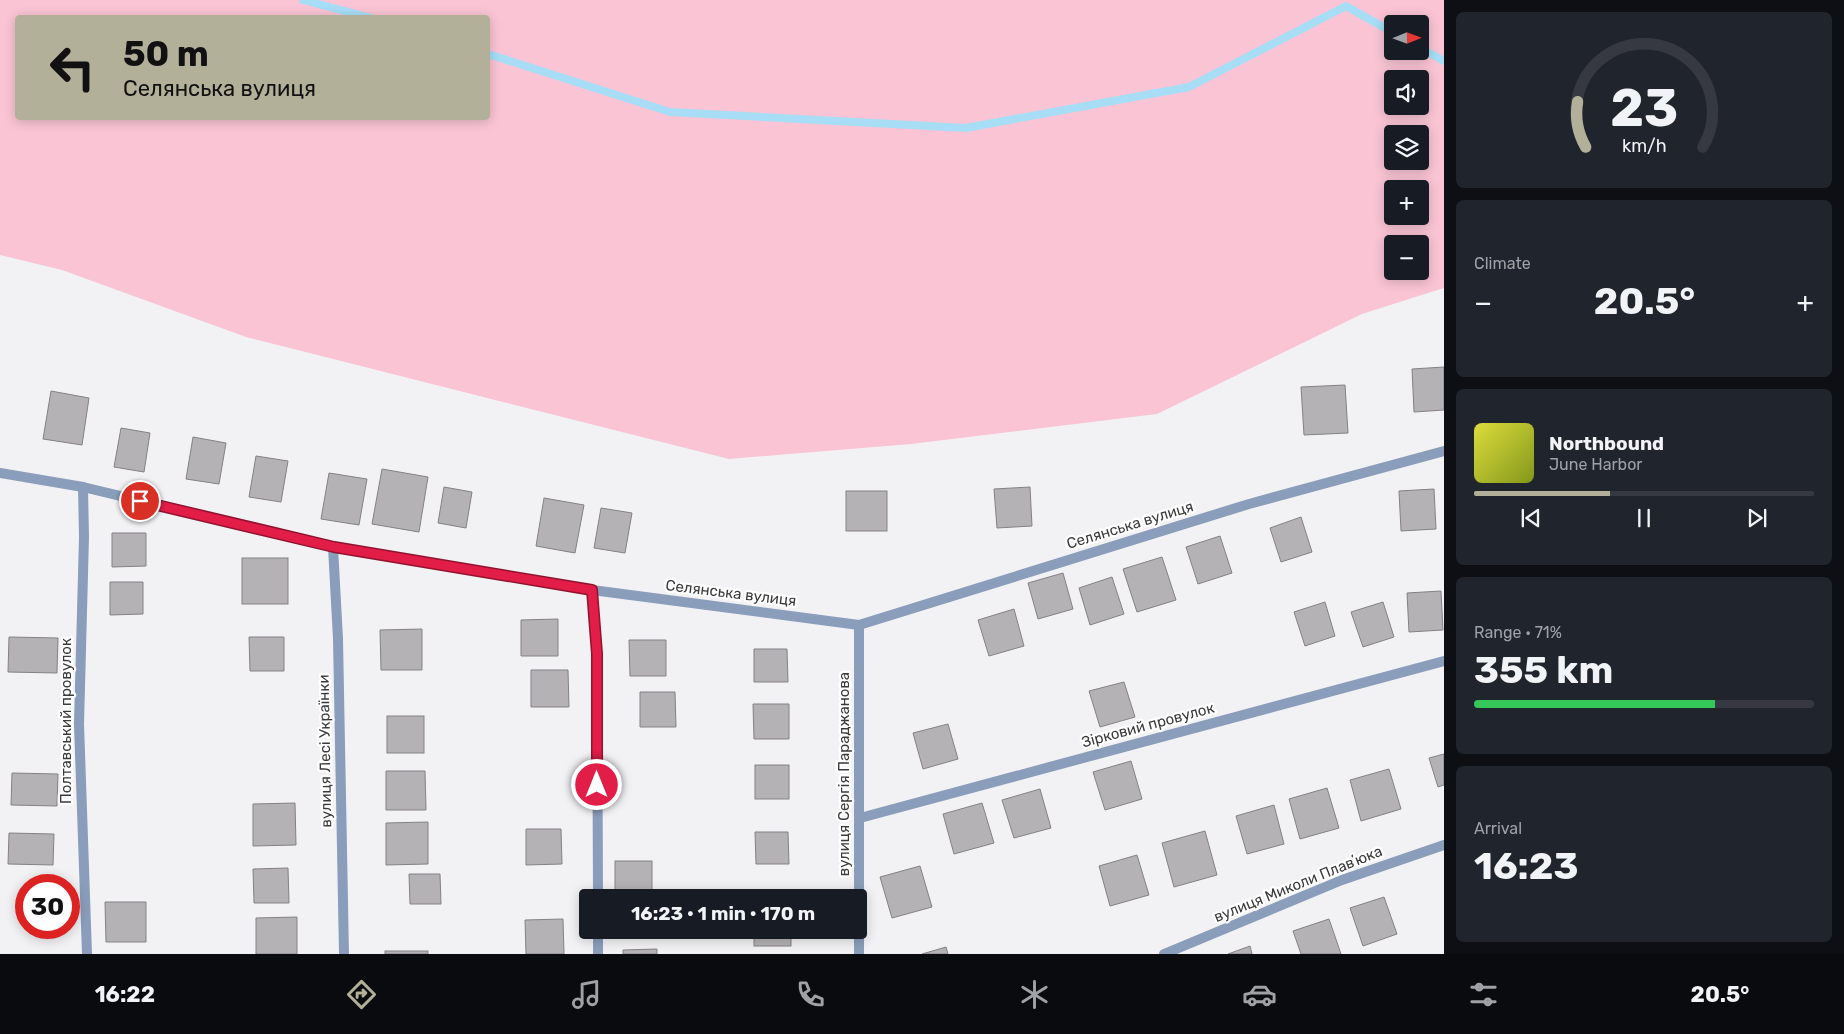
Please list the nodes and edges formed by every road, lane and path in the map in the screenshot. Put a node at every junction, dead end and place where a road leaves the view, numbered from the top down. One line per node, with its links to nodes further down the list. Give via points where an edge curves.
1 (1444, 451): 6 (street, Селянська вулиця, via 1249,504)
2 (0, 473): 3 (street, Селянська вулиця)
3 (83, 487): 4 (street, Селянська вулиця); 12 (street, Полтавський провулок, via 79,724)
4 (334, 547): 5 (street, Селянська вулиця); 13 (street, вулиця Лесі Українки)
5 (592, 590): 6 (street, Селянська вулиця); 10 (street, via 597,654)
6 (858, 625): 8 (street, вулиця Сергія Параджанова)
7 (1444, 661): 8 (street, Зірковий провулок)
8 (860, 818): 15 (street, вулиця Сергія Параджанова)
9 (1444, 845): 16 (street, вулиця Миколи Плавʼюка, via 1342,880)
10 (598, 889)
11 (598, 939): 14 (street)
12 (87, 954)
13 (344, 954)
14 (598, 954)
15 (859, 954)
16 (1164, 954)

